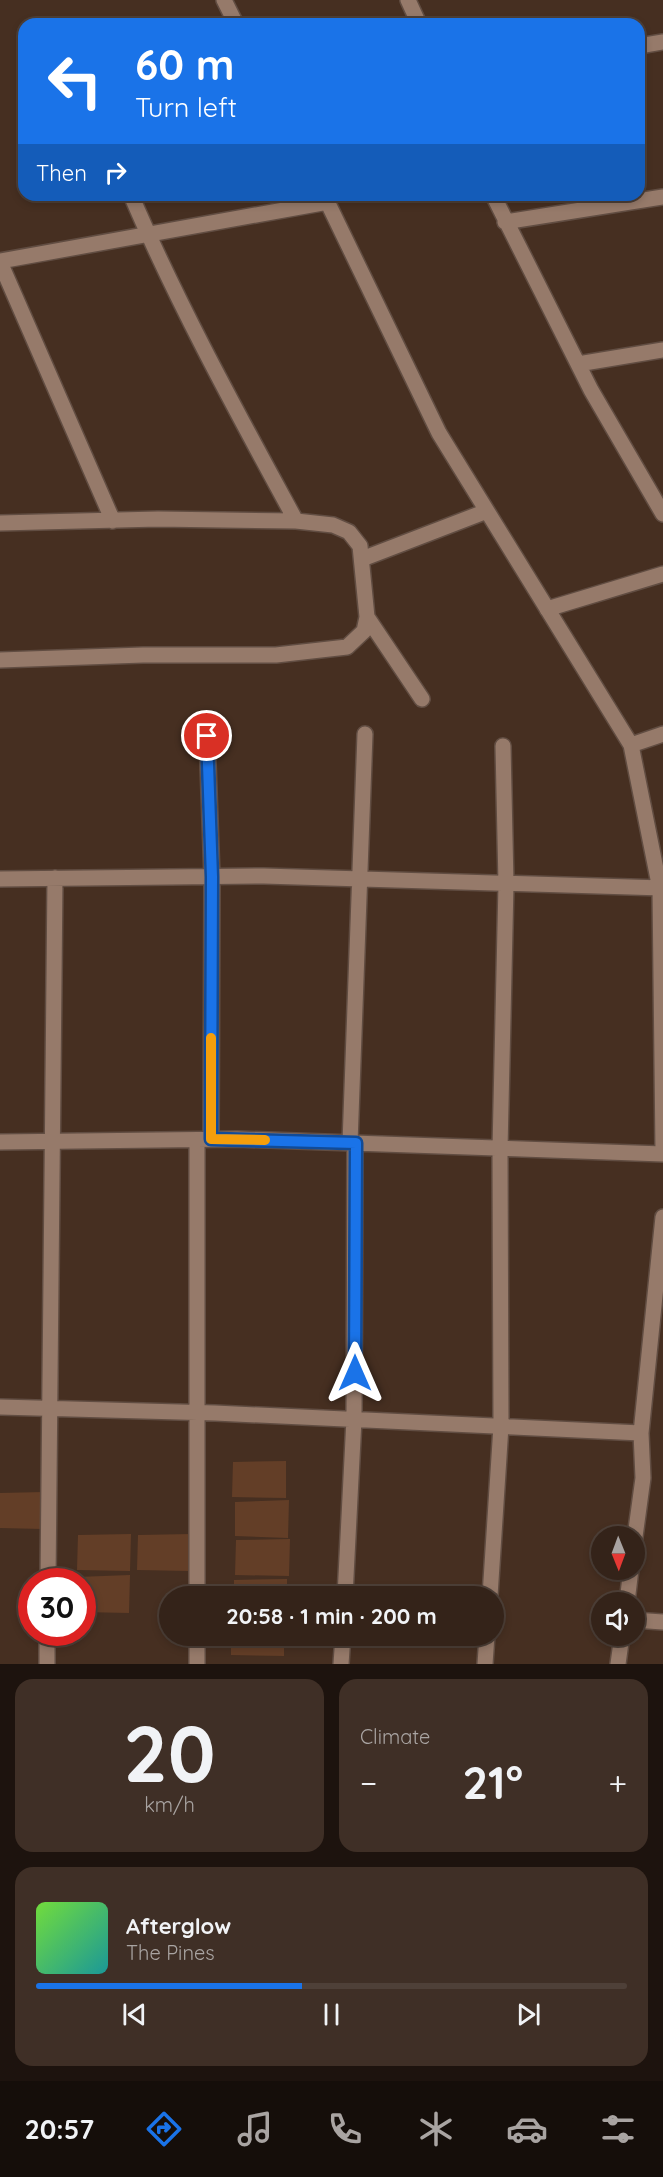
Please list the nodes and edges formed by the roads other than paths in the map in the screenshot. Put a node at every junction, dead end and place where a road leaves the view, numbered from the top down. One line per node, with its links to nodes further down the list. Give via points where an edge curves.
1 (224, 0): 3 (street)
2 (408, 0): 4 (street)
3 (233, 18)
4 (416, 18)
5 (663, 42): 6 (street)
6 (645, 45)
7 (663, 197): 8 (street)
8 (645, 200)
9 (134, 201): 15 (street)
10 (311, 201): 15 (street)
11 (327, 201): 19 (street, via 438,433)
12 (496, 201): 14 (street)
13 (638, 201): 14 (street)
14 (505, 222): 18 (street)
15 (148, 234): 16 (street); 22 (street)
16 (0, 261): 21 (street)
17 (663, 350): 18 (street)
18 (578, 364): 20 (street)
19 (487, 511): 24 (street); 26 (street)
20 (663, 514)
21 (113, 521): 22 (street); 23 (street)
22 (296, 521): 24 (street, via 333,525 349,532 360,546)
23 (0, 523)
24 (362, 560): 27 (street)
25 (663, 574): 26 (street)
26 (547, 609): 33 (street)
27 (367, 616): 28 (street, via 364,631 347,647 276,656); 29 (street)
28 (0, 660)
29 (422, 699)
30 (365, 734): 38 (street)
31 (663, 734): 33 (street)
32 (207, 736): 35 (street)
33 (631, 745): 40 (street)
34 (504, 746): 39 (street)
35 (212, 877): 36 (street); 38 (street); 42 (street)
36 (55, 878): 37 (street); 43 (street)
37 (0, 879)
38 (359, 879): 39 (street); 45 (street)
39 (506, 884): 40 (street); 46 (street)
40 (662, 888): 41 (street)
41 (662, 1047): 47 (street)
42 (204, 1139): 43 (street); 45 (street); 51 (street)
43 (52, 1141): 44 (street); 50 (street)
44 (0, 1142)
45 (353, 1143): 46 (street); 52 (street)
46 (500, 1149): 47 (street); 53 (street)
47 (663, 1152)
48 (663, 1217): 54 (street)
49 (0, 1407): 50 (street)
50 (49, 1408): 51 (street); 56 (street)
51 (198, 1412): 52 (street); 57 (street)
52 (354, 1419): 53 (street); 58 (street)
53 (501, 1426): 54 (street); 59 (street)
54 (641, 1433): 55 (street, via 643,1478)
55 (636, 1526)
56 (48, 1568)
57 (197, 1586)
58 (346, 1586)
59 (491, 1586)
60 (645, 1621): 61 (street)
61 (663, 1622)
62 (47, 1646): 67 (street)
63 (197, 1646): 68 (street)
64 (342, 1646): 69 (street)
65 (486, 1646): 70 (street)
66 (620, 1646): 71 (street)
67 (47, 1664)
68 (197, 1664)
69 (341, 1664)
70 (485, 1664)
71 (618, 1664)

